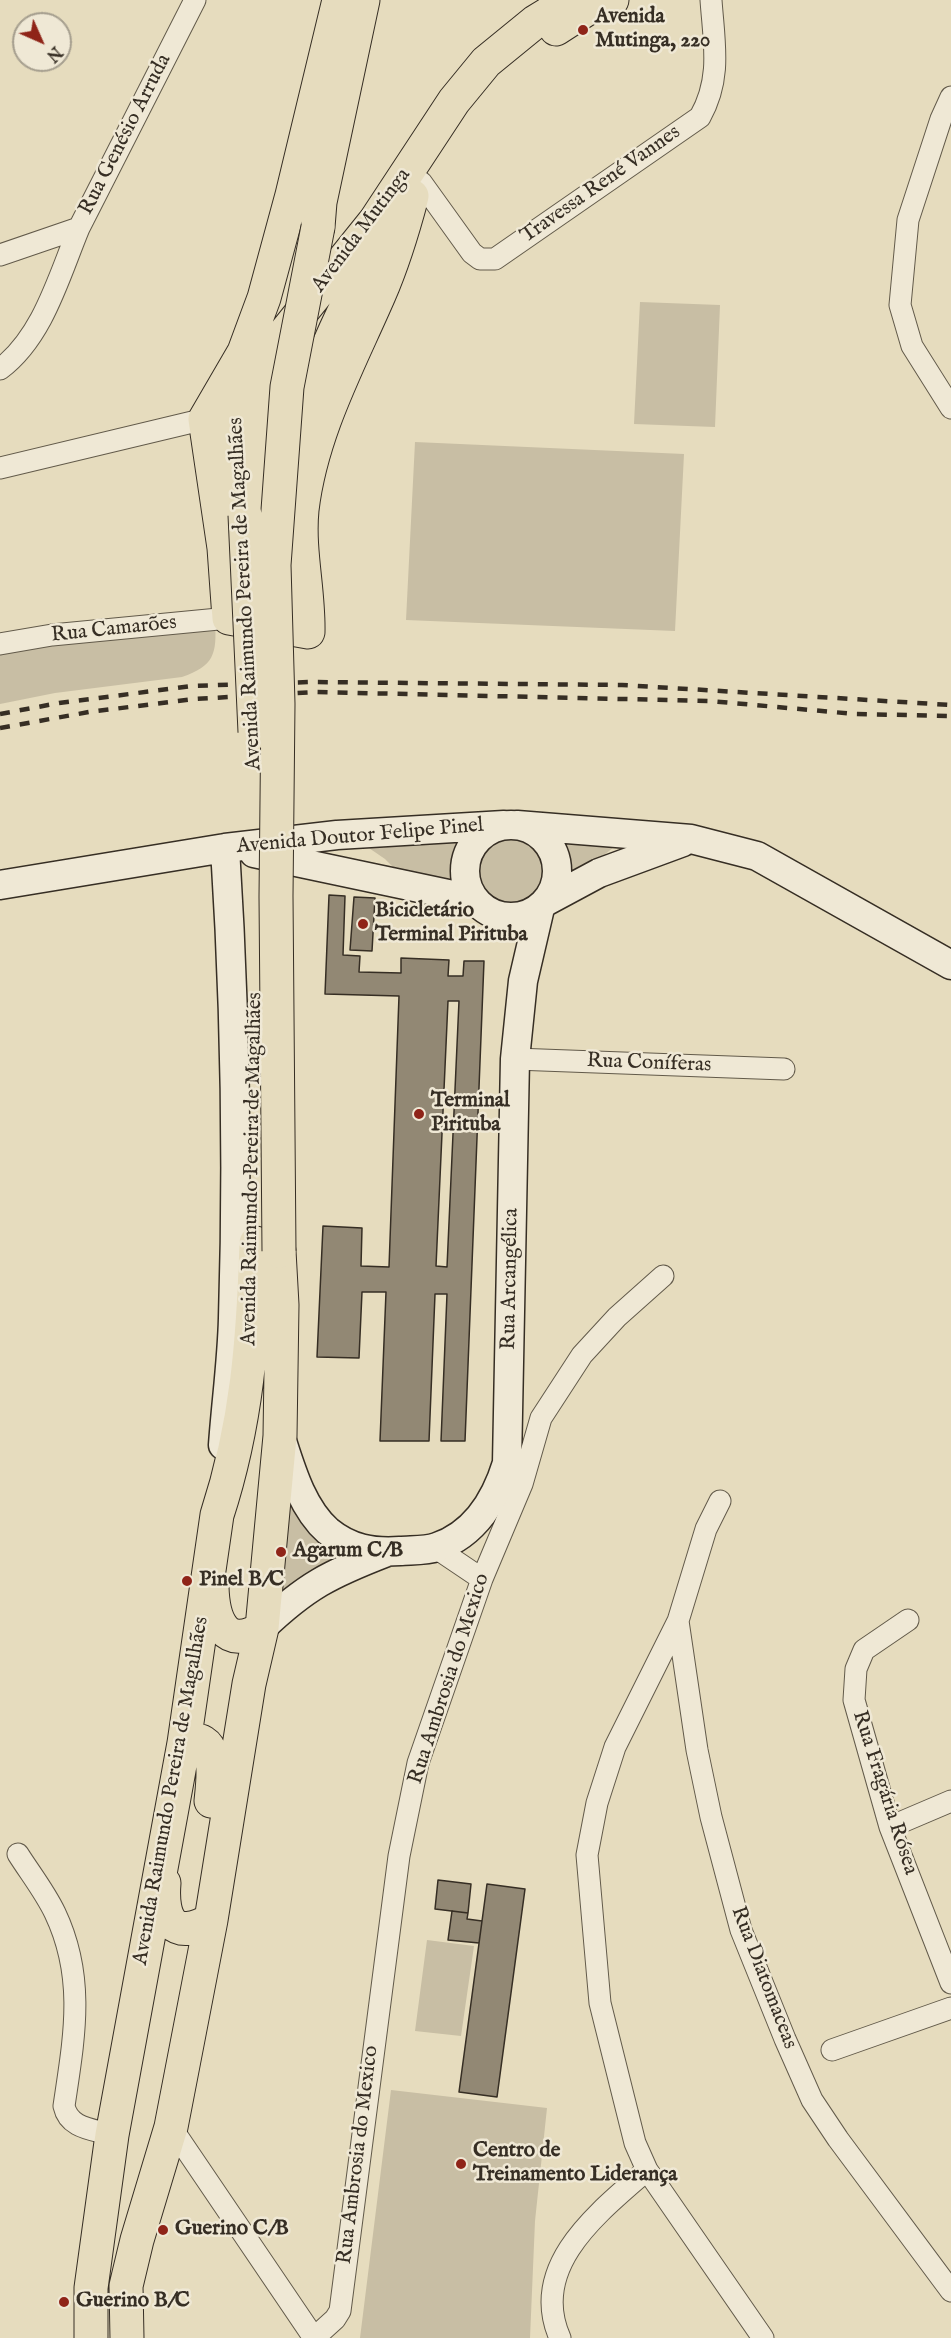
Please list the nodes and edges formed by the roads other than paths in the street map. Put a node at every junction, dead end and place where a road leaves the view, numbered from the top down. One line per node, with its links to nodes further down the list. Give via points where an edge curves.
1 (195, 0): 8 (street, Rua Genésio Arruda)
2 (339, 0): 10 (main road, Avenida Raimundo Pereira de Magalhães, via 292,195 264,298)
3 (363, 0): 16 (main road, bridge, via 320,202 287,387)
4 (711, 0): 7 (street, Travessa René Vannes, via 716,73 710,99 700,117 495,259 480,259 472,253)
5 (588, 2): 7 (main road, Avenida Mutinga, via 496,78 468,112); 16 (main road, Avenida Mutinga, via 535,22 486,62 454,101 375,221 280,339 269,363)
6 (951, 97): 12 (street, via 908,220 900,305 912,346)
7 (417, 189): 16 (main road, Avenida Mutinga, bridge, via 349,300 323,355 295,433); 17 (main road, via 387,275 344,368 314,452 300,548 308,633)
8 (79, 228): 9 (street, Rua Genésio Arruda); 11 (street, via 40,322)
9 (0, 255)
10 (244, 352): 13 (main road); 14 (main road, Avenida Raimundo Pereira de Magalhães)
11 (0, 369)
12 (951, 408)
13 (205, 419): 14 (main road); 15 (street); 17 (main road, via 224,548)
14 (235, 448): 16 (main road, Avenida Raimundo Pereira de Magalhães)
15 (0, 468)
16 (254, 489): 29 (main road, Avenida Raimundo Pereira de Magalhães, bridge, via 255,712); 29 (main road, bridge, via 274,565 278,704)
17 (229, 618): 18 (street, Rua Camarões, via 52,635)
18 (0, 644)
19 (510, 825): 20 (main road, Avenida Doutor Felipe Pinel); 21 (main road, Avenida Doutor Felipe Pinel, via 336,835); 23 (main road, via 542,836 556,859 555,886); 24 (main road, via 480,836 467,858 467,884)
20 (691, 839): 23 (main road, via 599,873); 25 (main road, Avenida Doutor Felipe Pinel, via 756,856)
21 (225, 848): 22 (main road); 24 (main road, Avenida Doutor Felipe Pinel, via 441,892); 35 (main road, via 235,1202 233,1320)
22 (0, 885)
23 (542, 905): 24 (main road, via 526,915); 26 (main road, Rua Arcangélica)
24 (490, 910): 26 (main road, Rua Arcangélica, via 515,949)
25 (951, 965)
26 (523, 981): 27 (main road, Rua Arcangélica)
27 (515, 1059): 28 (street, Rua Coníferas); 33 (main road, Rua Arcangélica)
28 (784, 1068)
29 (268, 1247): 32 (main road, Avenida Raimundo Pereira de Magalhães, via 282,1305); 35 (main road, Avenida Raimundo Pereira de Magalhães, via 246,1396)
30 (663, 1276): 31 (street, Rua Ambrosia do Mexico, via 582,1355)
31 (542, 1418): 33 (street); 39 (street, Rua Ambrosia do Mexico, via 522,1484)
32 (280, 1436): 38 (main road, via 301,1492 326,1529 356,1548); 42 (main road, Avenida Raimundo Pereira de Magalhães)
33 (507, 1441): 36 (main road, Rua Arcangélica, via 507,1463 498,1492 465,1531)
34 (720, 1501): 41 (street, via 705,1529)
35 (218, 1515): 37 (main road, Avenida Raimundo Pereira de Magalhães)
36 (436, 1548): 38 (main road); 39 (street)
37 (211, 1552): 42 (main road, via 212,1608 219,1624 232,1636 247,1637); 43 (main road, Avenida Raimundo Pereira de Magalhães)
38 (388, 1552): 42 (main road, via 315,1583)
39 (482, 1579): 59 (street, Rua Ambrosia do Mexico, via 418,1763 399,1856 340,2311)
40 (908, 1620): 45 (street, Rua Fragária Rósea, via 864,1650 856,1669 854,1700)
41 (678, 1621): 55 (street, via 615,1747 597,1803 588,1855 600,2002 636,2143); 56 (street, Rua Diatomaceas, via 711,1817 741,1930 785,2039 812,2100 837,2139)
42 (262, 1628): 48 (main road, Avenida Raimundo Pereira de Magalhães)
43 (184, 1743): 46 (main road, Avenida Raimundo Pereira de Magalhães); 48 (main road, via 201,1742 215,1764 205,1850)
44 (951, 1801): 45 (street)
45 (890, 1827): 50 (street, Rua Fragária Rósea)
46 (165, 1842): 49 (main road, via 163,1901 168,1921 188,1929); 54 (main road, Avenida Raimundo Pereira de Magalhães)
47 (18, 1854): 54 (street, via 54,1912 68,1945 76,1991 65,2114 76,2125)
48 (216, 1875): 49 (main road, Avenida Raimundo Pereira de Magalhães)
49 (211, 1920): 53 (main road, Avenida Raimundo Pereira de Magalhães)
50 (951, 1983)
51 (951, 2008): 52 (street)
52 (832, 2050)
53 (171, 2127): 58 (main road, Avenida Raimundo Pereira de Magalhães, via 126,2286); 59 (street)
54 (112, 2135): 57 (main road, Avenida Raimundo Pereira de Magalhães, via 91,2288)
55 (647, 2170): 60 (street, via 576,2237 563,2260 553,2286 551,2312); 61 (street)
56 (951, 2291)
57 (91, 2338)
58 (127, 2338)
59 (314, 2338)
60 (560, 2338)
61 (763, 2338)

